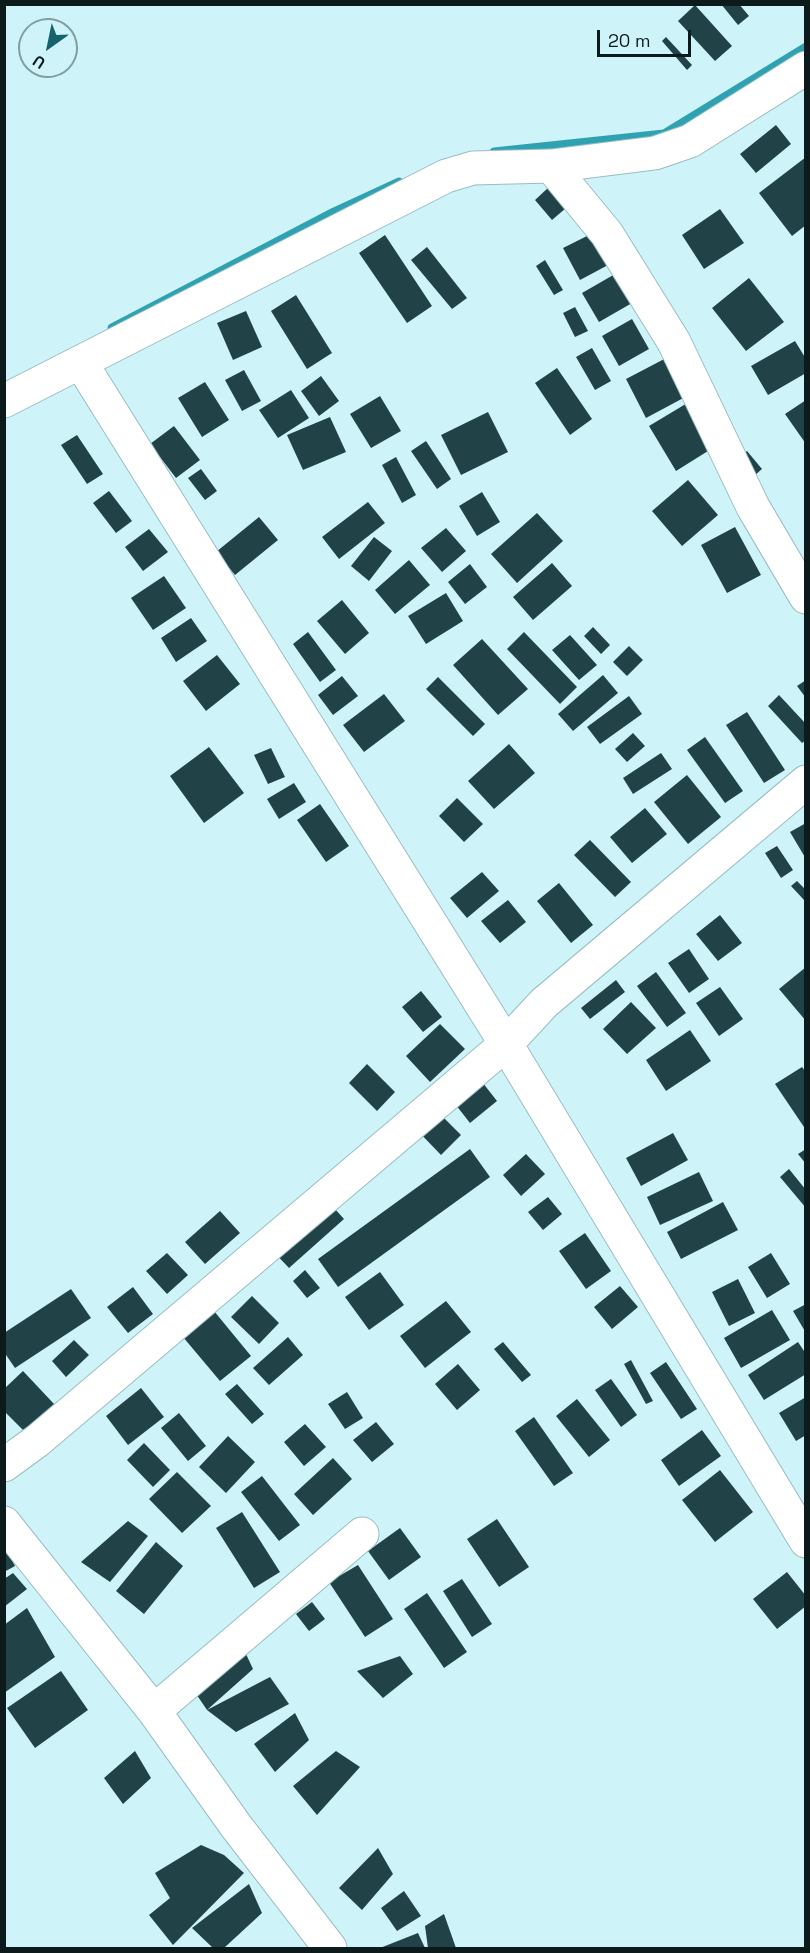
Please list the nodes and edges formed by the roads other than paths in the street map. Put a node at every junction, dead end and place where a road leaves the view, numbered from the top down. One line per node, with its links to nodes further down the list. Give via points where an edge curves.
1 (806, 69): 2 (street, via 690,141 655,153)
2 (551, 166): 3 (street, via 472,168 446,176); 5 (street, via 607,234 674,342 753,507)
3 (81, 363): 4 (street); 7 (street)
4 (4, 401)
5 (806, 597)
6 (806, 782): 7 (street, via 544,1003)
7 (506, 1044): 8 (street, via 38,1441); 11 (street)
8 (4, 1465)
9 (4, 1523): 12 (street)
10 (363, 1534): 12 (street)
11 (806, 1541)
12 (154, 1711): 13 (street)
13 (330, 1948)

